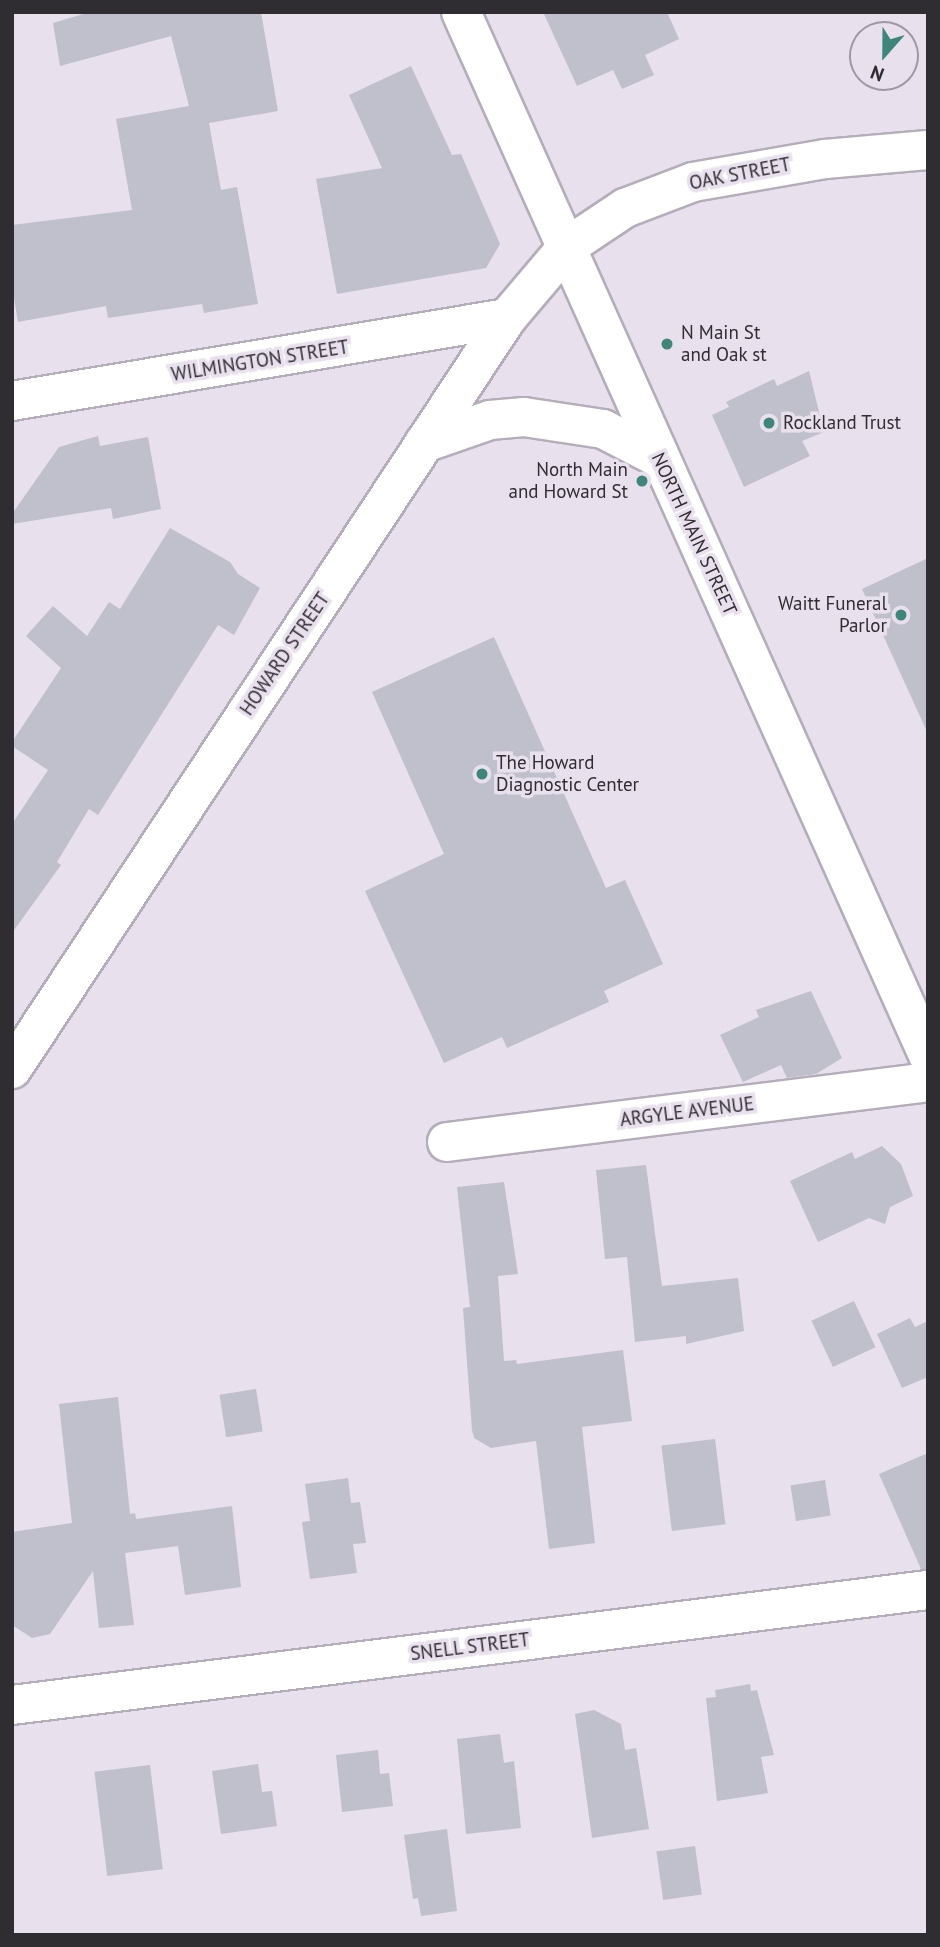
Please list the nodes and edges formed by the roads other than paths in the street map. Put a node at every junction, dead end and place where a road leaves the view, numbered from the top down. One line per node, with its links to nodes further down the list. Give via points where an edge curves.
1 (461, 12): 3 (main road, NORTH MAIN STREET)
2 (928, 150): 3 (main road, OAK STREET, via 816,160 694,182 625,208)
3 (568, 246): 4 (main road, HOWARD STREET); 7 (main road, NORTH MAIN STREET)
4 (507, 318): 5 (main road, WILMINGTON STREET); 6 (main road, HOWARD STREET)
5 (12, 401)
6 (424, 443): 7 (main road, via 490,420 524,417 603,429); 9 (main road, HOWARD STREET)
7 (659, 457): 8 (main road, NORTH MAIN STREET)
8 (928, 1055)
9 (12, 1069)
10 (928, 1082): 11 (main road, ARGYLE AVENUE)
11 (447, 1142)
12 (928, 1590): 13 (main road, SNELL STREET)
13 (12, 1705)

